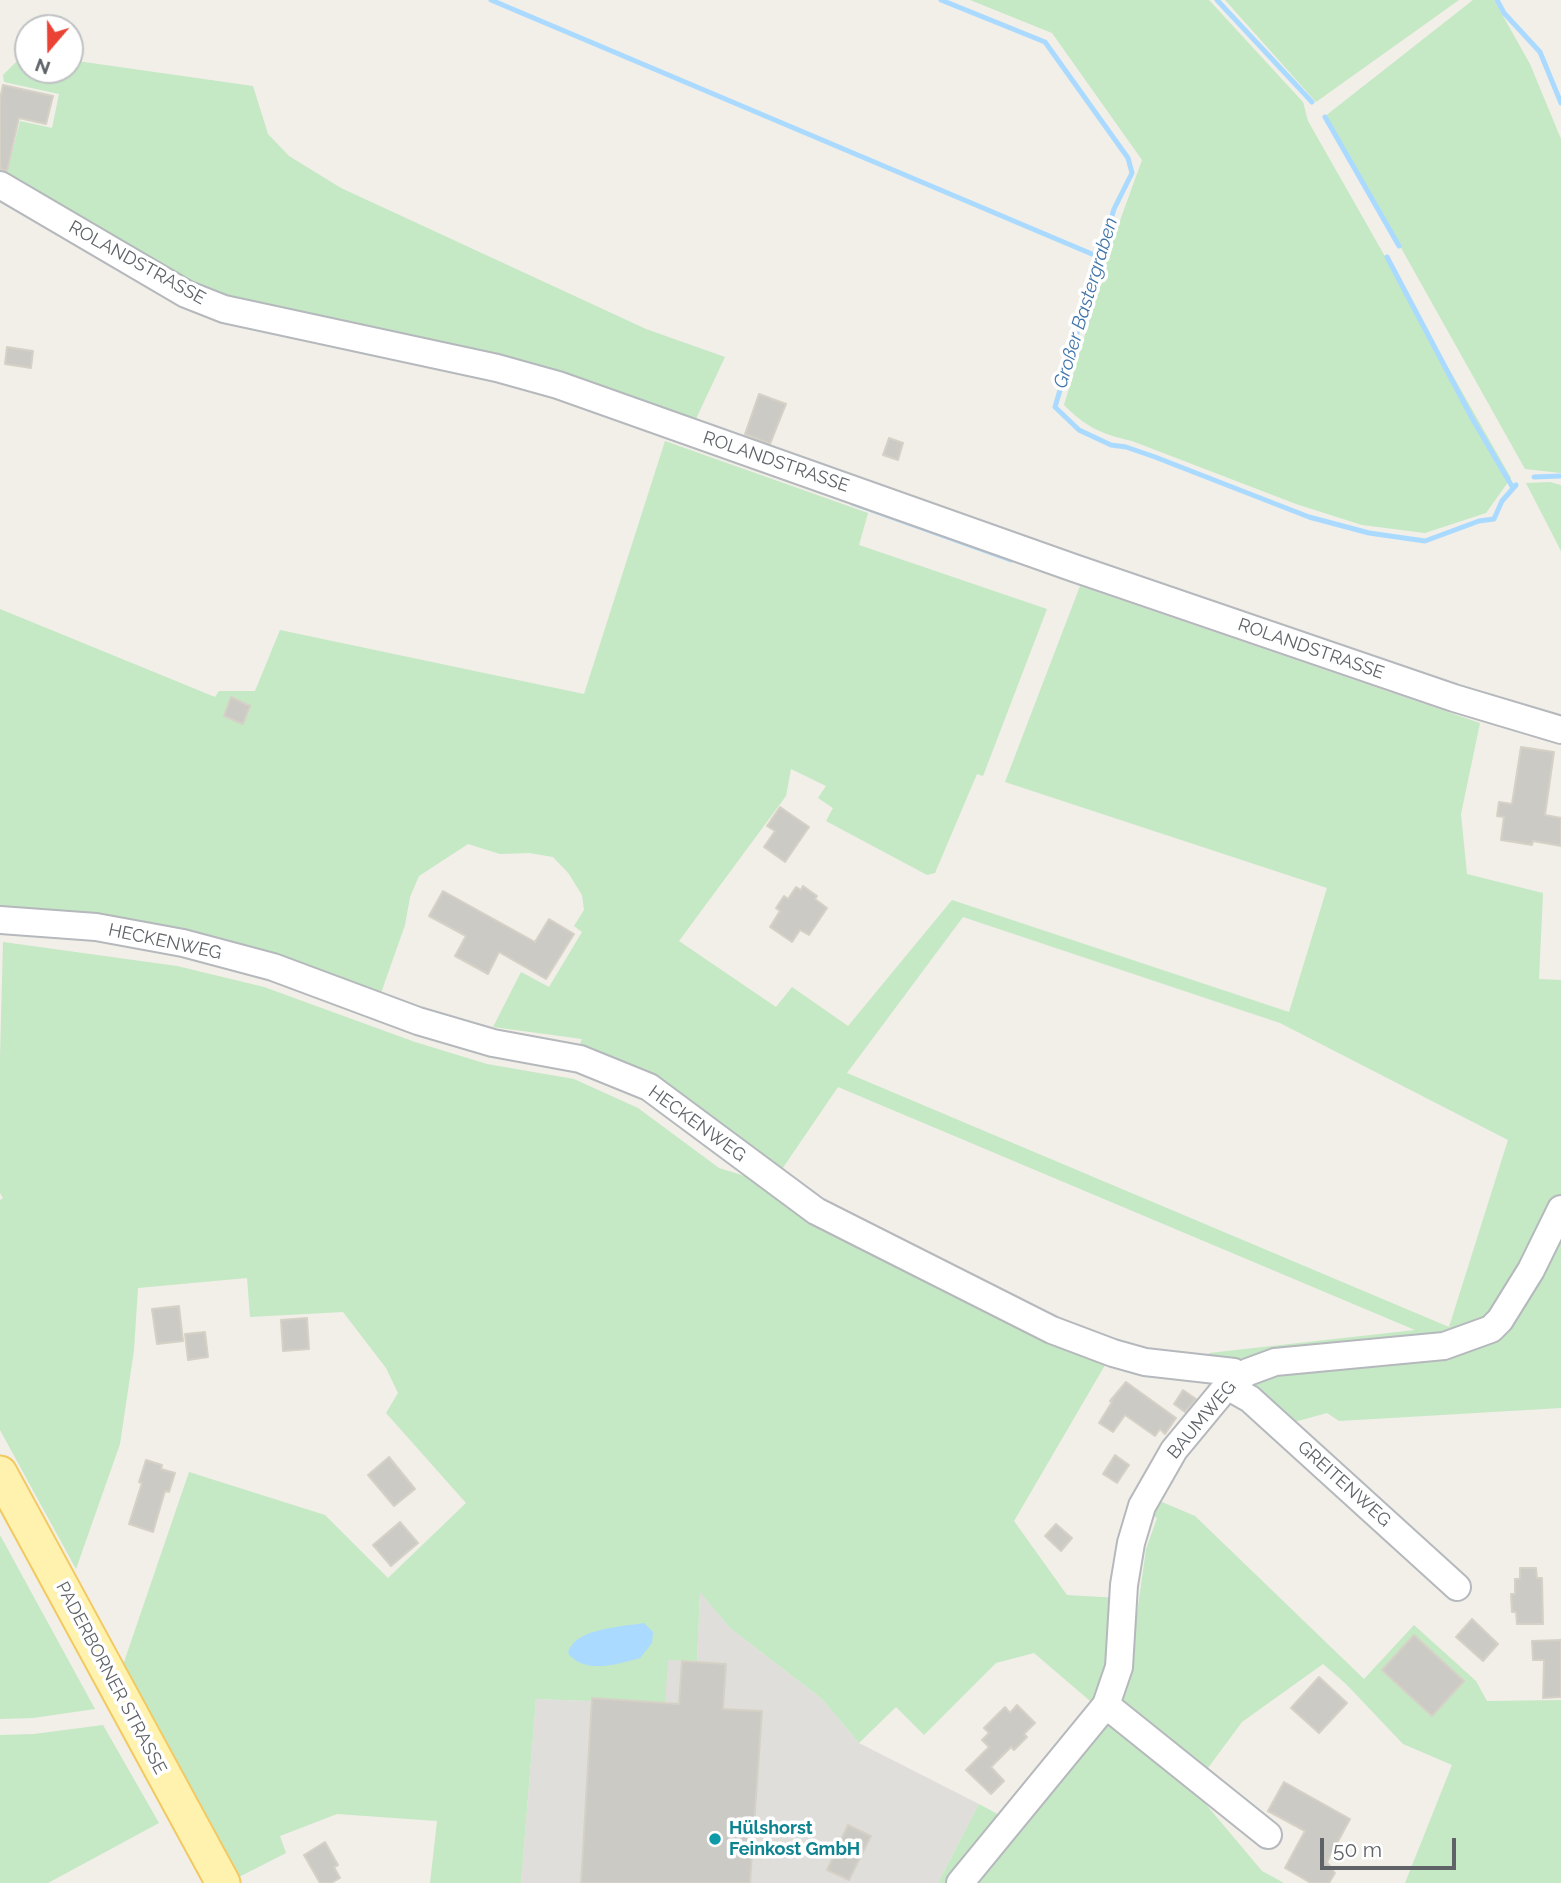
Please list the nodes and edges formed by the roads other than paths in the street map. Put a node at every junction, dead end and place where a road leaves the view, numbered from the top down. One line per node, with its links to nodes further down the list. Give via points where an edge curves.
1 (0, 185): 2 (street, ROLANDSTRASSE, via 187,294 224,309 558,385 1074,568)
2 (1561, 730)
3 (0, 920): 5 (street, HECKENWEG, via 96,927 183,943 273,967 418,1021 493,1043 580,1059 649,1087 816,1211 1052,1330 1145,1362 1234,1372)
4 (1561, 1209): 5 (street, BAUMWEG, via 1531,1270 1491,1329 1444,1346 1275,1362)
5 (1234, 1381): 7 (street, GREITENWEG); 8 (street, BAUMWEG, via 1174,1450 1142,1506 1124,1585 1119,1667)
6 (0, 1473): 10 (main road, PADERBORNER STRASSE)
7 (1457, 1587)
8 (1107, 1704): 9 (street); 11 (street, BAUMWEG)
9 (1268, 1835)
10 (223, 1883)
11 (960, 1883)

